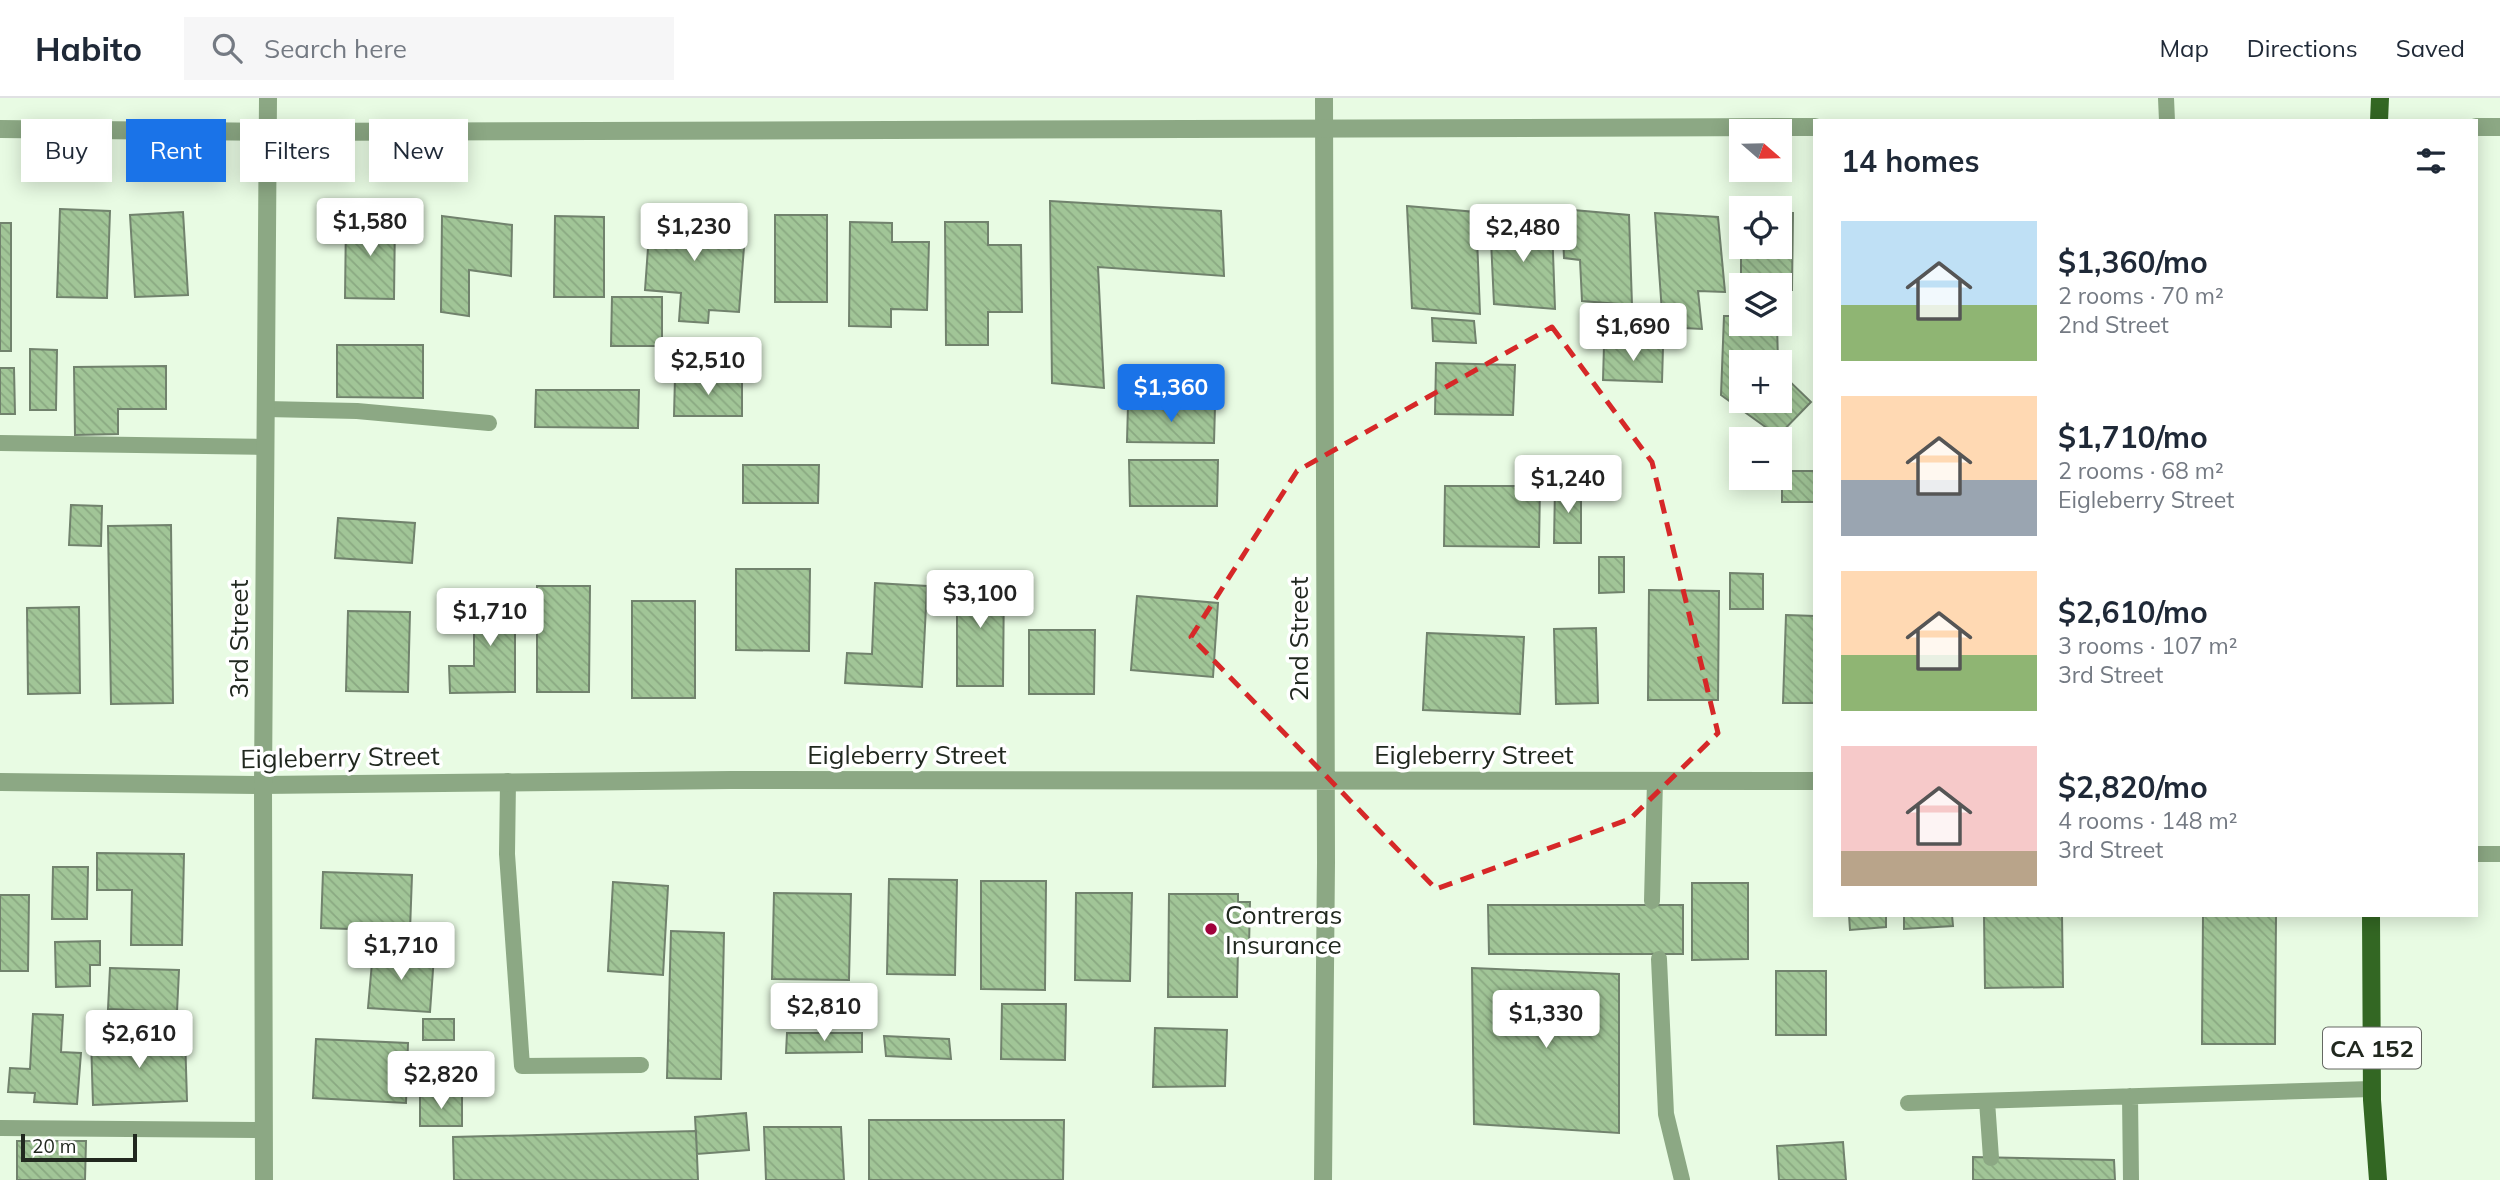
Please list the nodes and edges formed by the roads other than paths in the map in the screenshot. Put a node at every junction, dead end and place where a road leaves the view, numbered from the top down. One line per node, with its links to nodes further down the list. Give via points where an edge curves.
1 (268, 98): 5 (street, 3rd Street)
2 (1324, 98): 11 (street, 2nd Street)
3 (2166, 98): 6 (lane)
4 (2380, 98): 7 (main road)
5 (268, 119)
6 (2167, 119)
7 (2379, 119)
8 (1813, 127): 11 (street)
9 (2478, 127): 10 (street)
10 (2500, 127)
11 (1324, 128): 14 (street); 24 (street, 2nd Street)
12 (0, 130): 13 (street)
13 (240, 132)
14 (355, 132)
15 (268, 182): 16 (street, 3rd Street)
16 (267, 409): 17 (lane, via 357,411); 19 (street, 3rd Street)
17 (489, 423)
18 (0, 443): 19 (lane)
19 (266, 447): 25 (street, 3rd Street)
20 (1655, 780): 22 (street, Eigleberry Street); 24 (street, Eigleberry Street); 28 (lane)
21 (508, 781): 24 (street, Eigleberry Street); 25 (street, Eigleberry Street); 31 (lane, via 507,854 522,1066)
22 (1813, 781)
23 (0, 782): 25 (street, Eigleberry Street)
24 (1325, 782): 40 (street, 2nd Street)
25 (263, 785): 37 (street, 3rd Street)
26 (2478, 854): 27 (lane)
27 (2500, 854)
28 (1652, 901)
29 (2371, 917): 32 (main road, CA 152)
30 (1659, 959): 41 (lane, via 1666,1114)
31 (641, 1065)
32 (2372, 1089): 33 (lane); 43 (main road, CA 152)
33 (2130, 1096): 34 (lane); 42 (lane)
34 (1987, 1101): 35 (lane); 38 (lane)
35 (1908, 1103)
36 (0, 1128): 37 (lane)
37 (264, 1130): 39 (street, 3rd Street)
38 (1991, 1158)
39 (264, 1180)
40 (1324, 1180)
41 (1682, 1180)
42 (2131, 1180)
43 (2378, 1180)

